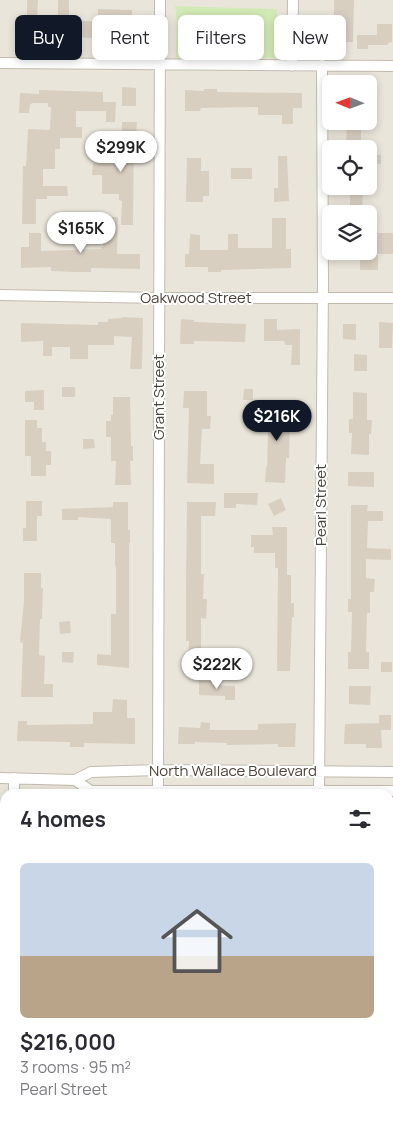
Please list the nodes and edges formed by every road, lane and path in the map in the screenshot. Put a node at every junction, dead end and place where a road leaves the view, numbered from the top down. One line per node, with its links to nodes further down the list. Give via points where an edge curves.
1 (160, 0): 4 (street, Grant Street)
2 (293, 0): 6 (street)
3 (0, 63): 4 (street)
4 (160, 64): 6 (street); 9 (street, Grant Street)
5 (322, 65): 6 (street); 7 (street); 10 (street, Pearl Street)
6 (292, 66)
7 (393, 66)
8 (0, 295): 9 (street, Oakwood Street)
9 (160, 298): 10 (street, Oakwood Street); 12 (street, Grant Street)
10 (323, 298): 11 (street, Oakwood Street); 13 (street, Pearl Street)
11 (393, 298)
12 (158, 770): 13 (street, North Wallace Boulevard); 17 (street, North Wallace Boulevard, via 91,772); 20 (street, Grant Street)
13 (319, 771): 14 (street, North Wallace Boulevard); 21 (street, Pearl Street)
14 (393, 772)
15 (0, 778): 16 (street, North Wallace Boulevard)
16 (14, 778): 17 (street, North Wallace Boulevard); 18 (street)
17 (75, 780): 19 (street, North Wallace Boulevard)
18 (14, 789)
19 (89, 789)
20 (158, 789)
21 (319, 789)

